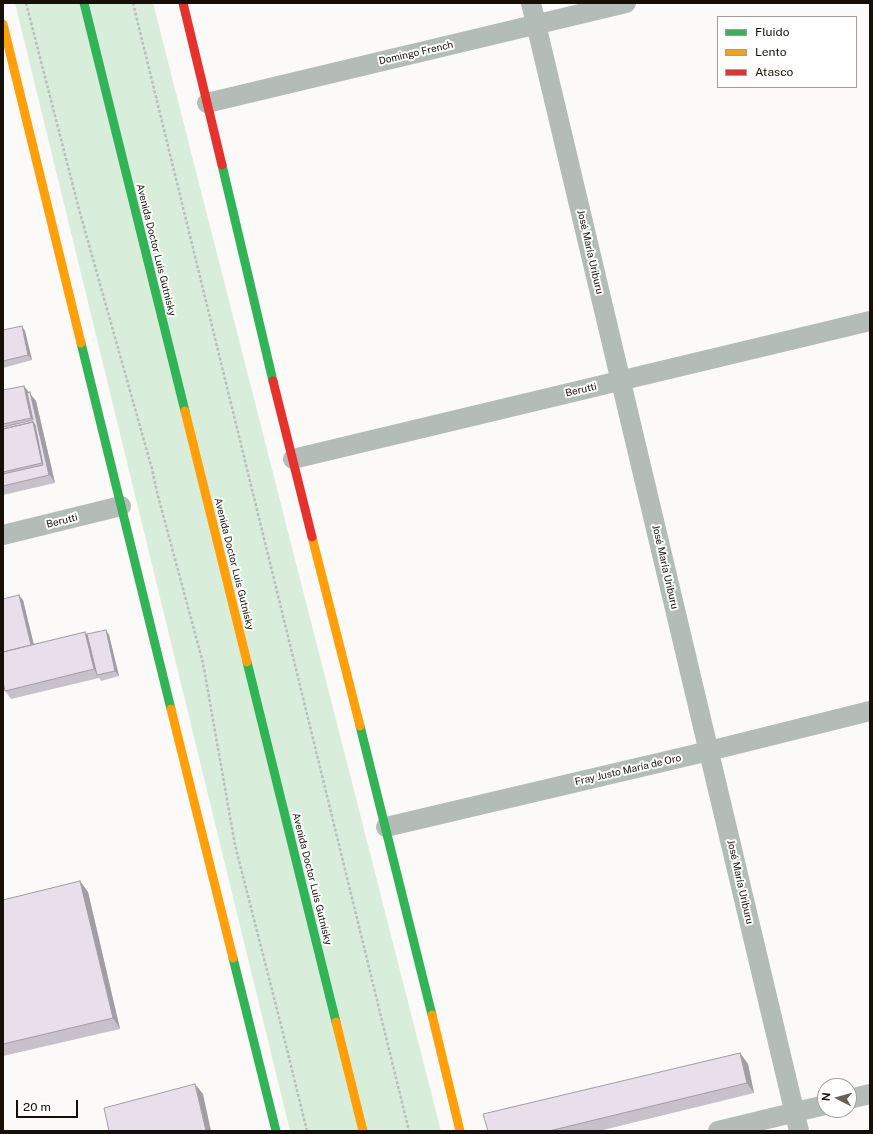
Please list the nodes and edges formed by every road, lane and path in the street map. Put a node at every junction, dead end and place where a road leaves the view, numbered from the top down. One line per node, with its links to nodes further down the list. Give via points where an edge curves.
1 (26, 3): 23 (path, via 80,213 203,663 235,845)
2 (84, 3): 24 (main road, Avenida Doctor Luis Gutnisky)
3 (133, 3): 25 (path)
4 (183, 3): 9 (main road)
5 (532, 3): 8 (street, José María Uriburu)
6 (626, 3): 8 (street, Domingo French)
7 (3, 24): 13 (main road)
8 (536, 24): 9 (street, Domingo French); 11 (street, José María Uriburu)
9 (207, 103): 12 (main road)
10 (870, 321): 11 (street, Berutti)
11 (621, 381): 12 (street, Berutti); 16 (street, José María Uriburu)
12 (292, 460): 17 (main road)
13 (121, 506): 14 (street, Berutti); 22 (main road)
14 (3, 535)
15 (870, 711): 16 (street, Fray Justo María de Oro)
16 (709, 751): 17 (street, Fray Justo María de Oro); 21 (street, José María Uriburu)
17 (386, 827): 26 (main road)
18 (870, 1094): 19 (street)
19 (857, 1097)
20 (817, 1110): 21 (street)
21 (797, 1122): 27 (street)
22 (276, 1131)
23 (307, 1131)
24 (363, 1131)
25 (409, 1131)
26 (460, 1131)
27 (718, 1131)

